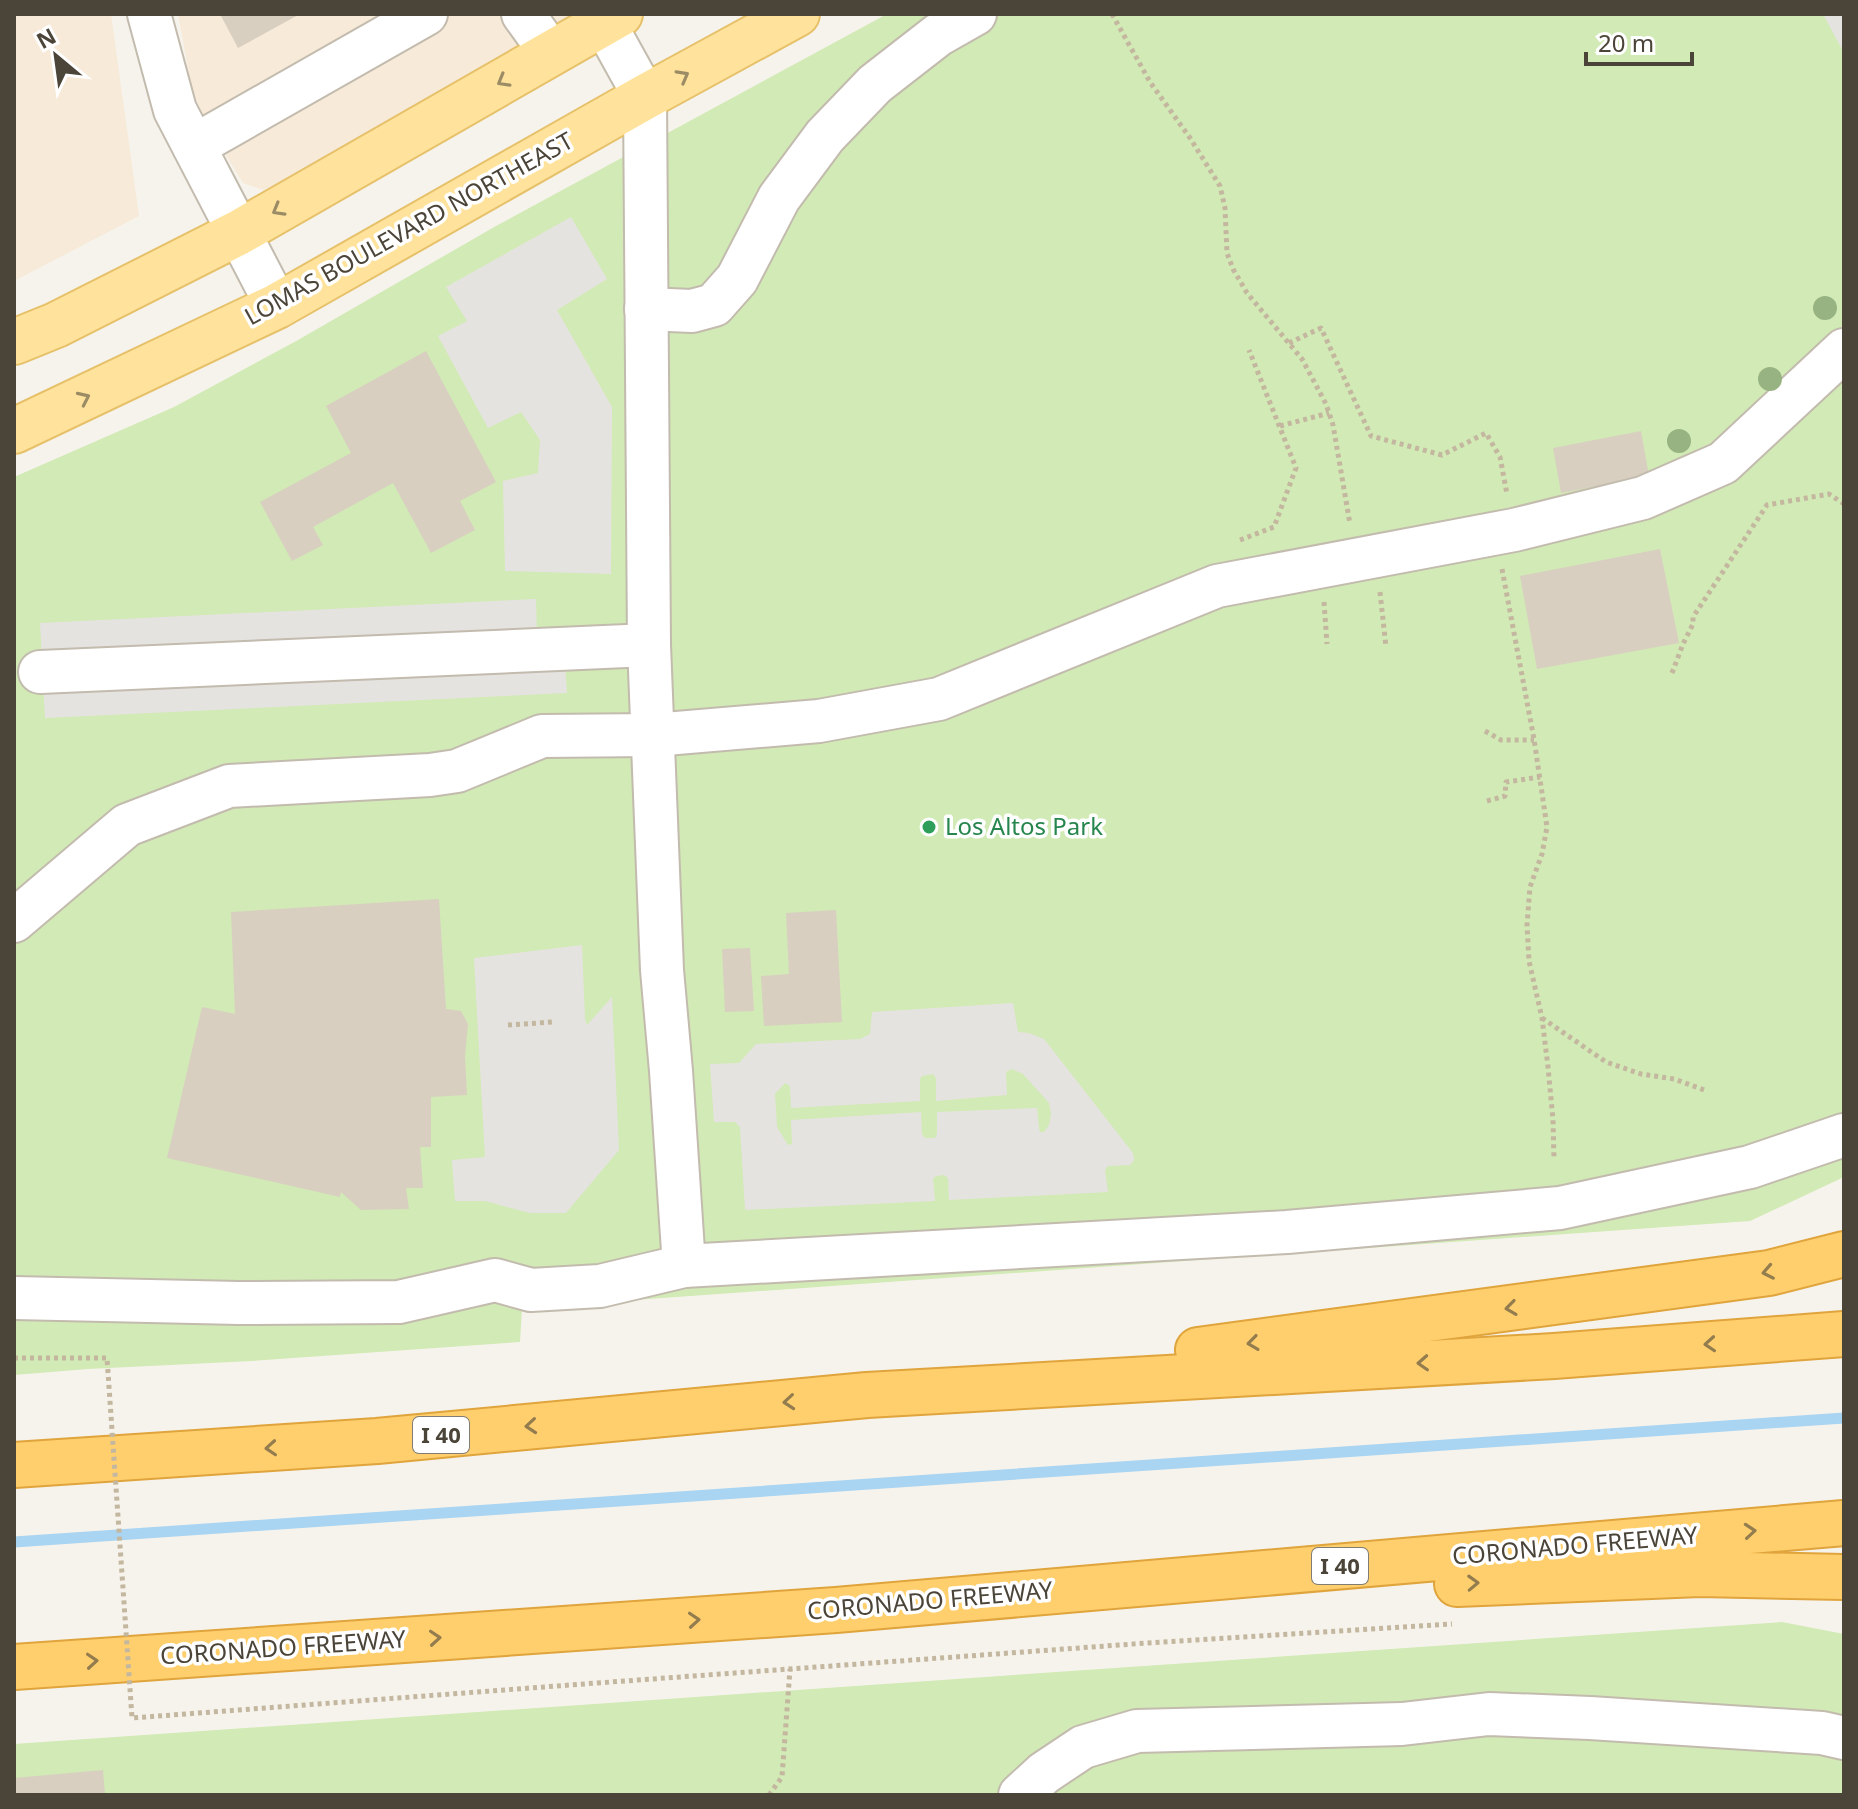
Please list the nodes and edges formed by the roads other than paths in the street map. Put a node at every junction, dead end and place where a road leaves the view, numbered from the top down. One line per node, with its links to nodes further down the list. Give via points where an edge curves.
1 (149, 14): 9 (street, via 175,110)
2 (426, 14): 9 (street)
3 (523, 14): 7 (street)
4 (797, 14): 8 (main road, LOMAS BOULEVARD NORTHEAST, one-way to 4)
5 (975, 14): 12 (street, via 938,35 875,84 825,136 779,198 737,279 714,305 692,311)
6 (612, 18): 7 (main road); 8 (street)
7 (551, 53): 10 (main road, one-way to 10)
8 (645, 97): 11 (main road, LOMAS BOULEVARD NORTHEAST); 12 (street)
9 (194, 146): 10 (street)
10 (238, 233): 11 (street); 13 (main road)
11 (277, 306): 15 (main road, LOMAS BOULEVARD NORTHEAST, one-way to 11)
12 (646, 309): 16 (street)
13 (14, 342)
14 (1844, 350): 18 (street, via 1723,463 1643,498 1505,532 1217,586 939,699 819,721)
15 (14, 431)
16 (649, 645): 17 (street); 18 (street)
17 (40, 672)
18 (653, 735): 19 (street, via 542,736 457,771 430,775 229,786 127,825); 22 (street, via 662,970)
19 (14, 921)
20 (1844, 1135): 22 (street, via 1750,1167 1560,1208 1287,1232)
21 (1844, 1254): 25 (highway, one-way to 25, via 1769,1273)
22 (684, 1266): 23 (street, via 600,1286 531,1290 495,1280 399,1302)
23 (14, 1298)
24 (1844, 1334): 25 (highway, I 40, one-way to 25)
25 (867, 1395): 26 (highway, I 40, one-way to 26, via 377,1441)
26 (14, 1465)
27 (1844, 1523): 29 (highway, CORONADO FREEWAY / I 40, one-way to 27)
28 (1844, 1577): 29 (highway, one-way to 28, via 1700,1574)
29 (836, 1610): 30 (highway, CORONADO FREEWAY / I 40, one-way to 29)
30 (14, 1667)
31 (1844, 1738): 32 (street, via 1489,1714 1402,1724 1137,1731 1083,1747)
32 (1020, 1795)

